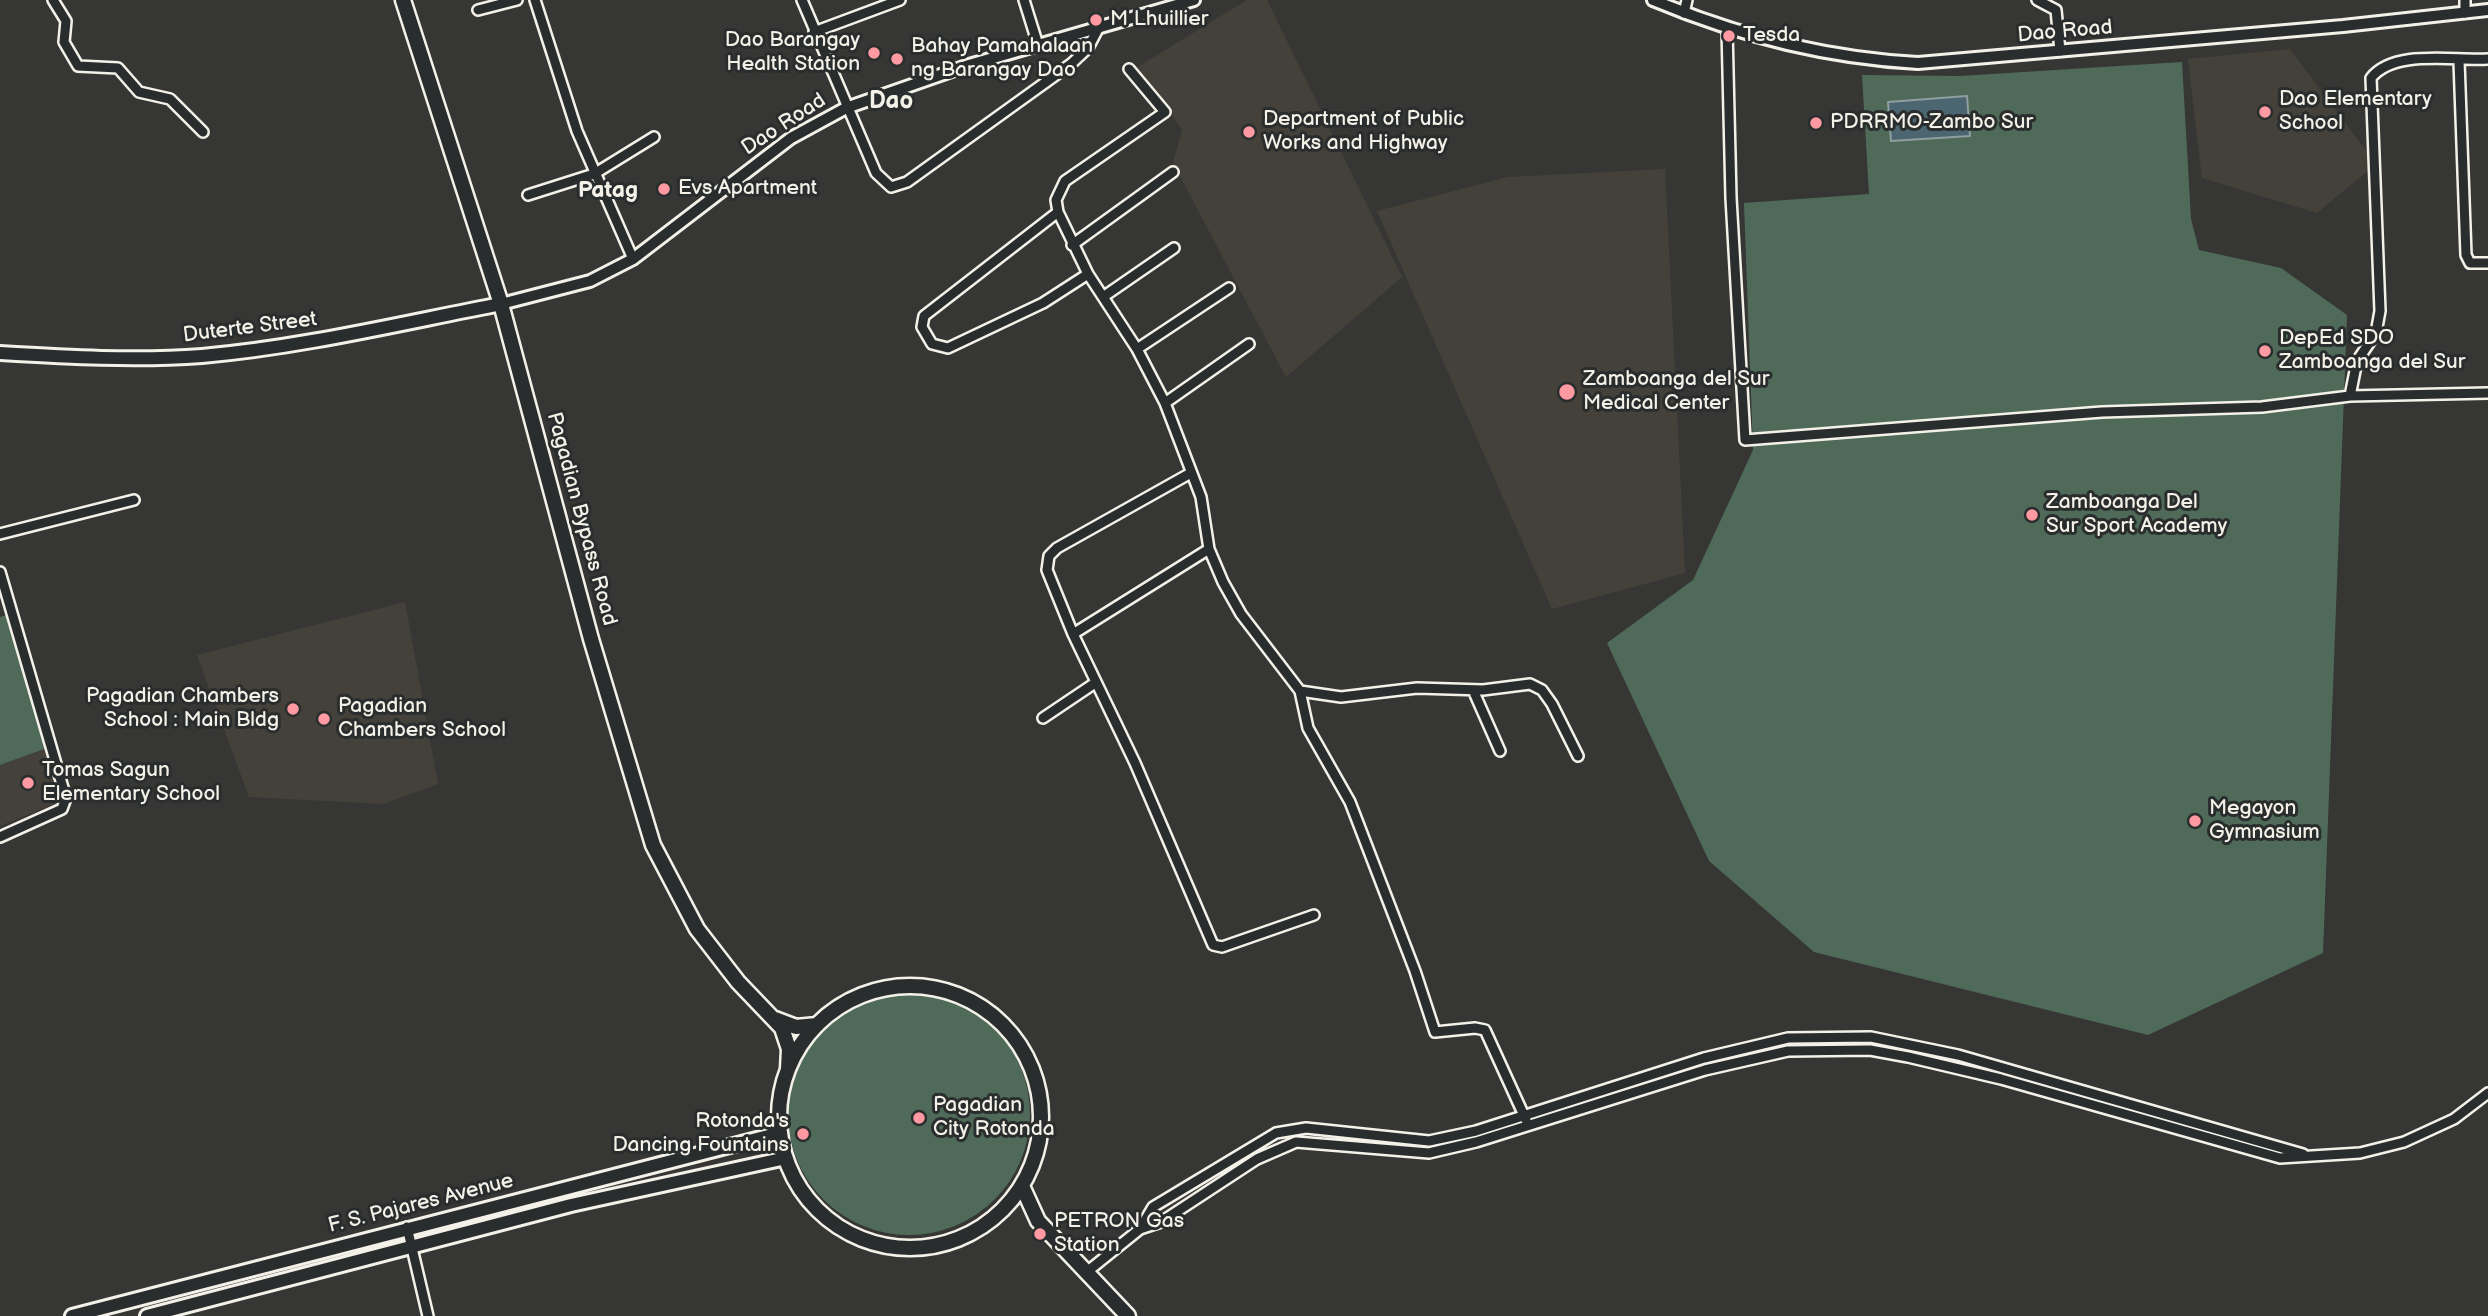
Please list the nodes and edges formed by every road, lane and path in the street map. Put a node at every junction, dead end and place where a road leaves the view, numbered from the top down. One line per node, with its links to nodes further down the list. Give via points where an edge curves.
1 (53, 0): 26 (street, via 66,21 64,42 78,66 118,68 139,92 170,99)
2 (403, 0): 39 (highway, Pagadian Bypass Road)
3 (517, 0): 13 (street)
4 (535, 0): 29 (street)
5 (802, 0): 19 (street)
6 (900, 0): 19 (street)
7 (1024, 0): 20 (street)
8 (1194, 0): 17 (street, Dao Road)
9 (1653, 0): 15 (street, Dao Road)
10 (1687, 0): 15 (street)
11 (2037, 0): 21 (street, via 2056,10)
12 (2465, 0): 16 (street)
13 (478, 10)
14 (2488, 10): 16 (street, Dao Road)
15 (1684, 13): 18 (street, Dao Road)
16 (2465, 13): 21 (street, Dao Road)
17 (1099, 27): 20 (street, Dao Road); 25 (street, via 1088,48 1071,64 899,186 891,187 876,173)
18 (1727, 29): 21 (street, Dao Road, via 1798,48 1871,60 1918,63); 44 (street, via 1745,440 2102,412 2262,407)
19 (814, 32): 25 (street)
20 (1038, 45): 25 (street, Dao Road)
21 (2060, 51)
22 (2488, 59): 23 (street)
23 (2459, 61): 35 (street, via 2466,255 2470,263); 44 (street, via 2390,62 2371,78 2379,310 2376,332 2357,361)
24 (1129, 69): 31 (street, via 1165,111 1065,181 1058,189)
25 (846, 108): 34 (street, Dao Road, via 791,138)
26 (202, 132)
27 (654, 137): 29 (street)
28 (1173, 172): 32 (street)
29 (594, 174): 30 (street); 34 (street)
30 (528, 195)
31 (1058, 212): 32 (street); 36 (street, via 924,316 922,327 932,344 948,348 1043,303)
32 (1072, 245): 36 (street)
33 (1174, 248): 38 (street)
34 (633, 259): 39 (street, Dao Road, via 590,281)
35 (2488, 263)
36 (1088, 274): 38 (street)
37 (1228, 288): 41 (street)
38 (1102, 297): 41 (street)
39 (501, 304): 42 (main road, Duterte Street, via 344,335 201,356 130,359); 60 (highway, Pagadian Bypass Road, via 653,845 697,929 738,982)
40 (1250, 344): 45 (street)
41 (1138, 349): 45 (street)
42 (0, 353)
43 (2488, 393): 44 (street)
44 (2350, 396)
45 (1165, 403): 46 (street)
46 (1189, 474): 49 (street, via 1203,503); 51 (street, via 1049,556 1047,570)
47 (134, 500): 48 (street)
48 (0, 534)
49 (1209, 549): 51 (street); 54 (street, via 1241,614)
50 (0, 572): 58 (street, via 66,798 62,810)
51 (1073, 634): 52 (street)
52 (1095, 683): 55 (street); 59 (street, via 1135,763 1213,945 1222,947)
53 (1473, 690): 54 (street, via 1417,688 1341,697); 56 (street); 57 (street, via 1537,687 1552,704)
54 (1300, 691): 64 (street, via 1308,728 1350,802 1434,1032 1485,1030)
55 (1043, 718)
56 (1500, 751)
57 (1578, 756)
58 (0, 837)
59 (1314, 915)
60 (775, 1019): 61 (highway, via 796,1027); 62 (highway, Pagadian Bypass Road, via 786,1038)
61 (817, 1025): 62 (highway); 69 (highway, via 844,1003 893,987 945,990 991,1014 1024,1053 1039,1094 1040,1137)
62 (788, 1069): 66 (highway, via 780,1101)
63 (2488, 1093): 67 (street, via 2454,1119 2404,1142 2360,1153)
64 (1524, 1115): 65 (street); 67 (street, via 1704,1058 1788,1038 1871,1037 1958,1055); 73 (street, via 1429,1141 1306,1128 1276,1133 1153,1208)
65 (1528, 1126): 67 (street, via 1705,1070 1776,1054 1870,1050 2001,1079 2280,1158); 73 (street, via 1429,1153 1296,1142 1257,1159 1161,1222)
66 (780, 1133): 68 (highway); 72 (main road, F. S. Pajares Avenue)
67 (2305, 1155)
68 (786, 1158): 70 (highway, via 795,1180 825,1217 865,1241 912,1249 947,1243); 74 (main road, F. S. Pajares Avenue, via 571,1205)
69 (1022, 1186): 70 (highway); 71 (highway)
70 (998, 1215): 71 (highway, via 1014,1213)
71 (1038, 1221): 76 (highway)
72 (407, 1227): 74 (street); 75 (main road, F. S. Pajares Avenue)
73 (1140, 1229): 76 (street)
74 (412, 1247): 77 (main road, F. S. Pajares Avenue); 80 (street)
75 (295, 1257): 77 (main road); 78 (main road, F. S. Pajares Avenue)
76 (1088, 1271): 81 (highway)
77 (300, 1276): 79 (main road, F. S. Pajares Avenue)
78 (72, 1316)
79 (146, 1316)
80 (428, 1316)
81 (1128, 1316)

